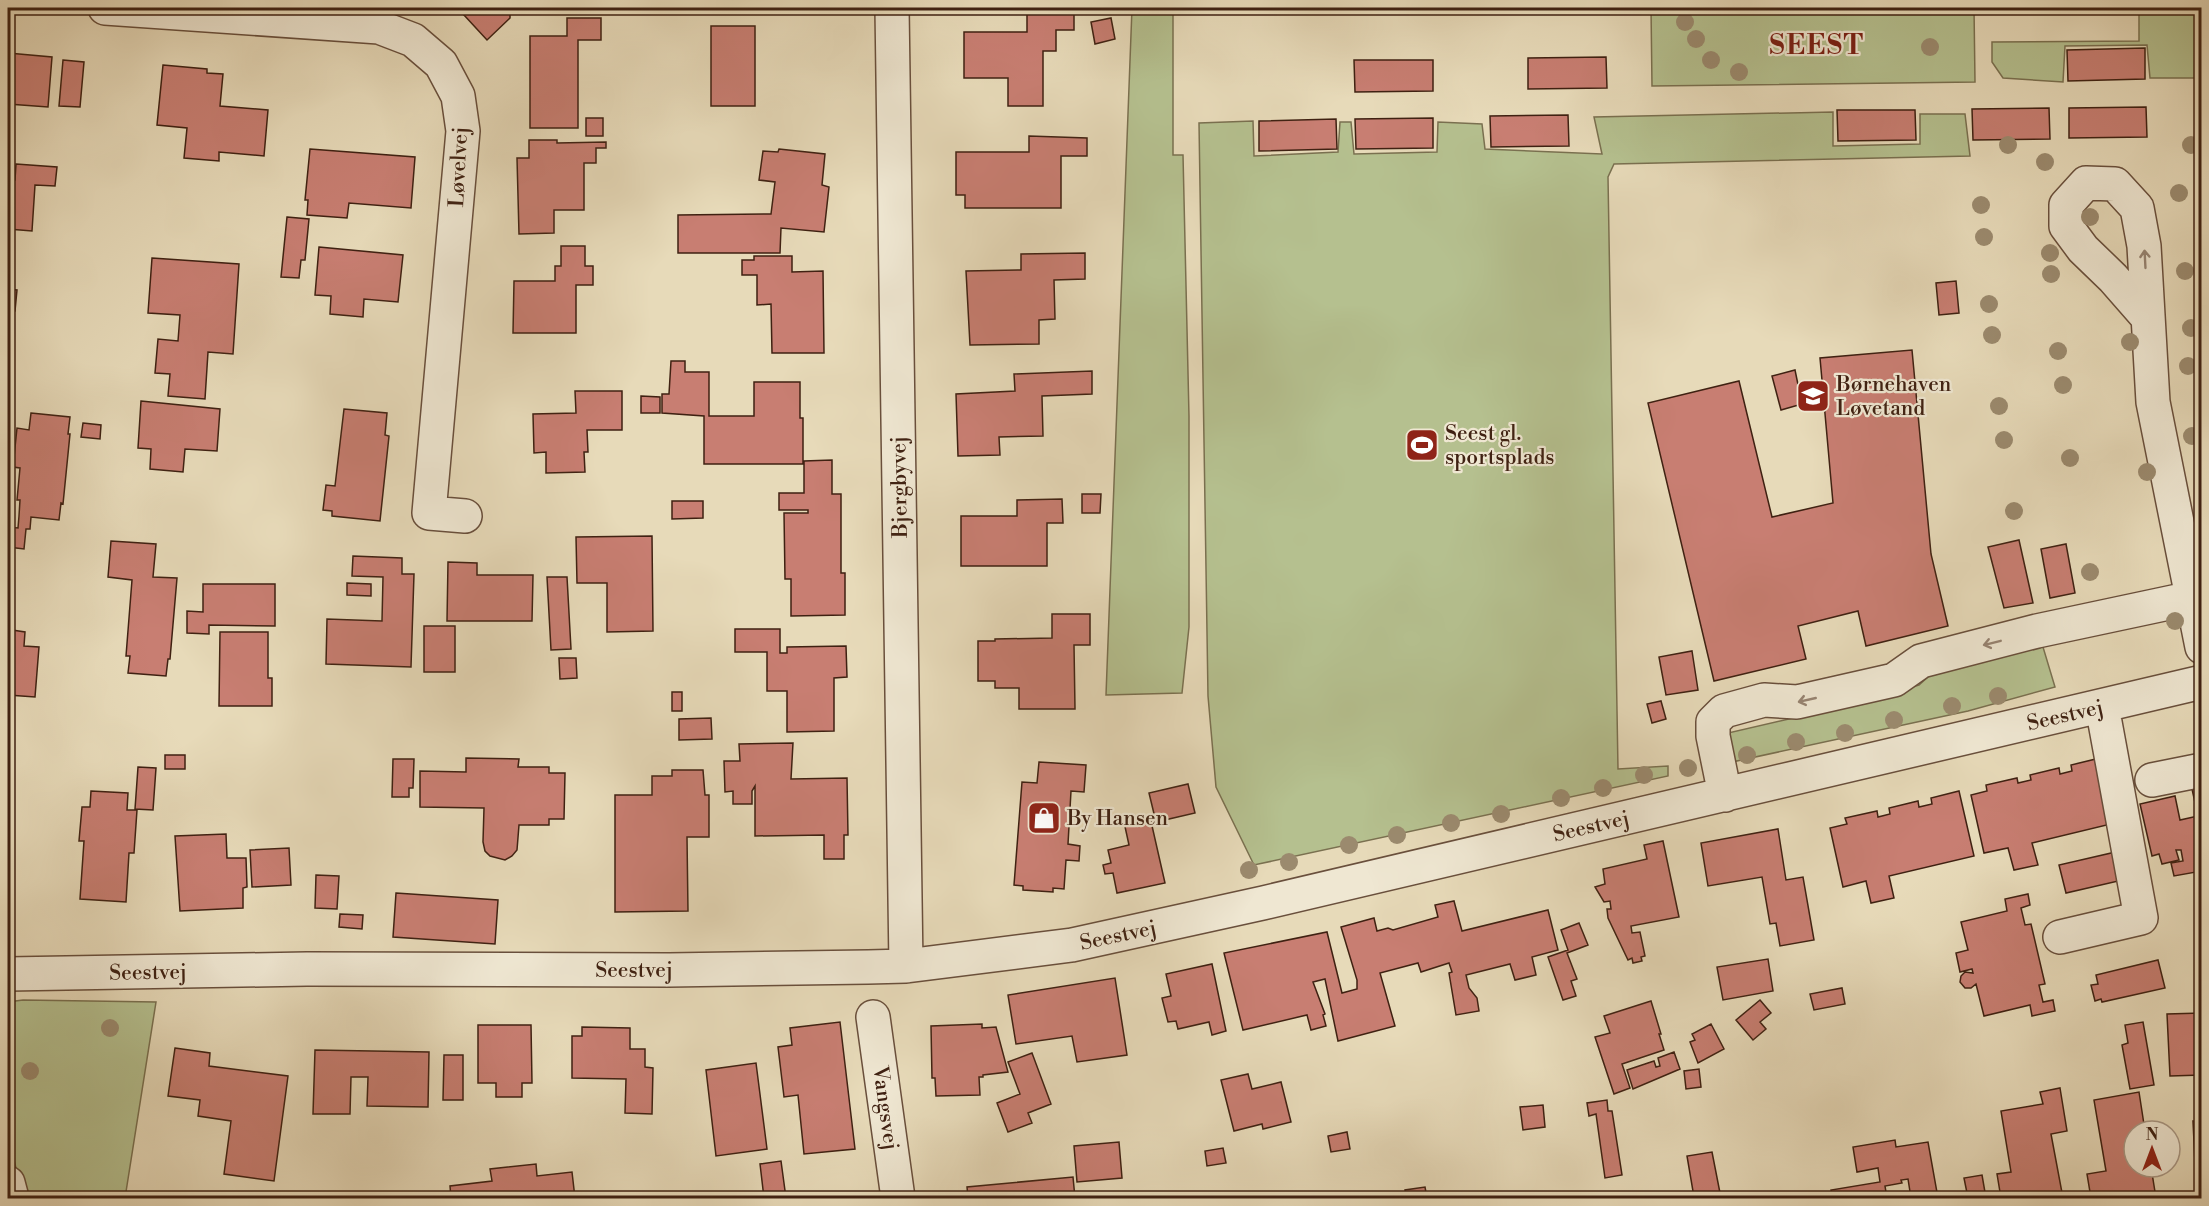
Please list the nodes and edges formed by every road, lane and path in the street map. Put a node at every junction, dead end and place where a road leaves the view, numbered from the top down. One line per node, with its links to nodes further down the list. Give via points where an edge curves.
1 (105, 8): 4 (street, Løvelvej, via 380,27 413,40 441,64 458,96 463,131 429,513)
2 (892, 8): 13 (street, Bjergbyvej)
3 (2148, 318): 5 (street, via 2153,402)
4 (465, 516)
5 (2192, 597): 6 (street); 11 (street, one-way to 11, via 1921,661 1894,680 1797,702 1764,700 1724,711 1713,722 1713,736)
6 (2202, 647)
7 (2202, 682): 8 (street, Seestvej)
8 (2102, 706): 11 (street, Seestvej); 12 (street, via 2141,918)
9 (2202, 770): 10 (street)
10 (2152, 780)
11 (1725, 795): 13 (street, Seestvej, via 1072,945)
12 (2060, 937)
13 (906, 966): 14 (street, Seestvej)
14 (8, 974)
15 (873, 1017): 18 (street, Vangsvej)
16 (8, 1183): 17 (street)
17 (12, 1198)
18 (898, 1198)

